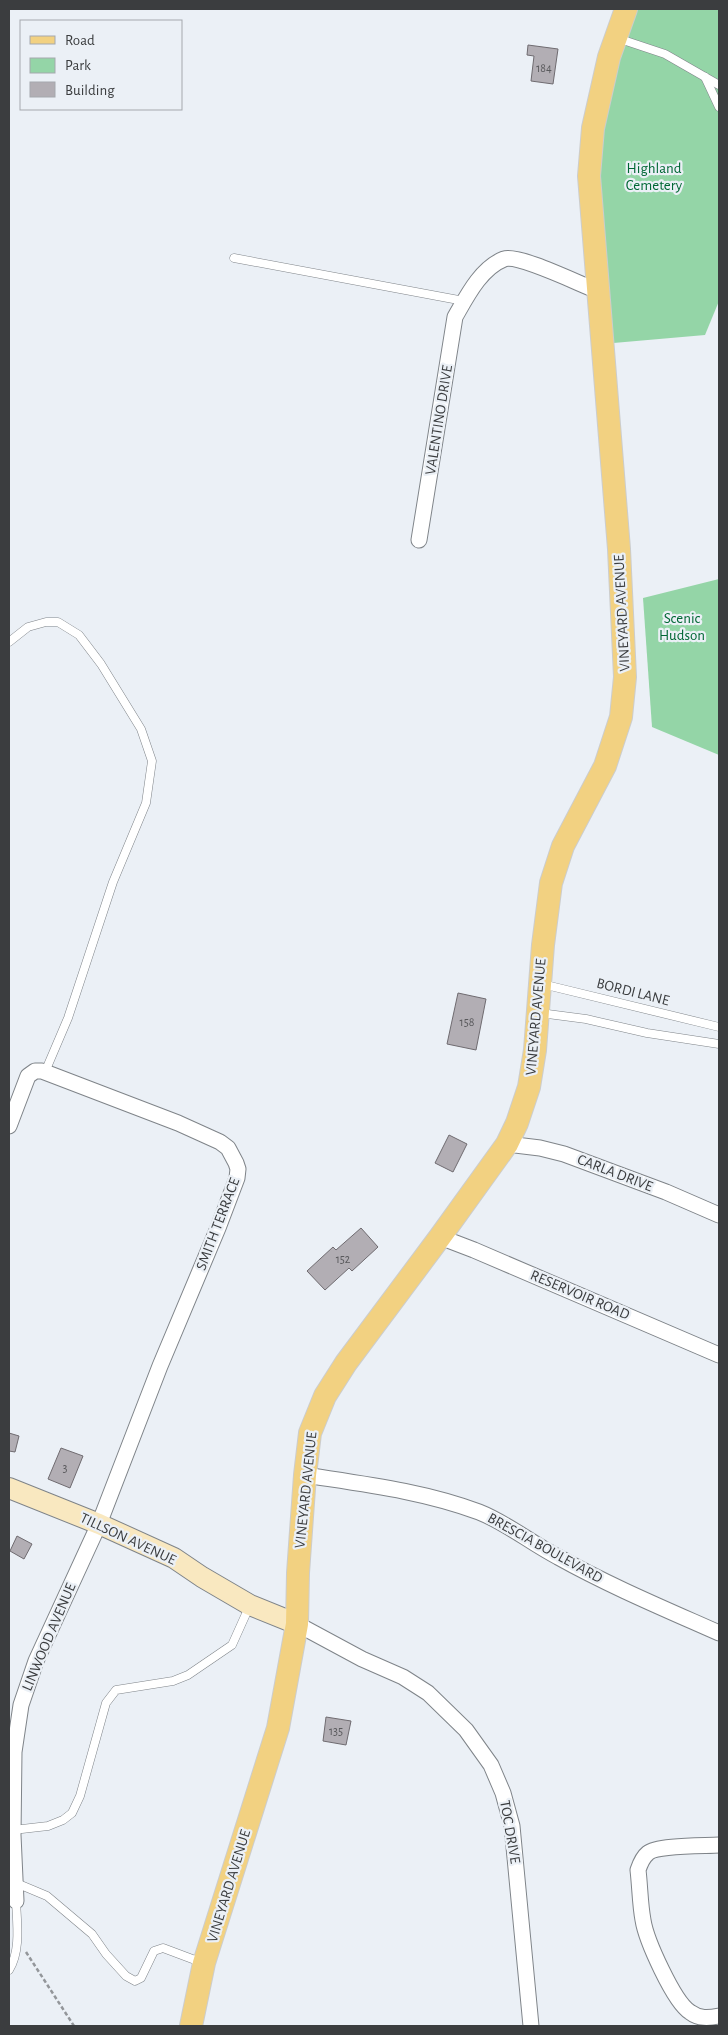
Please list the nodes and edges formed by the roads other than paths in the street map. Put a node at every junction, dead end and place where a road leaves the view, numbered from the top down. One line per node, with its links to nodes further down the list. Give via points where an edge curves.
1 (626, 9): 2 (main road, VINEYARD AVENUE)
2 (616, 38): 3 (lane, via 666,54); 7 (main road, VINEYARD AVENUE, via 593,128 589,176)
3 (705, 77): 4 (lane); 5 (lane)
4 (719, 85)
5 (719, 107)
6 (234, 258): 8 (lane)
7 (598, 291): 8 (street, VALENTINO DRIVE, via 525,260 506,259 488,269); 11 (main road, VINEYARD AVENUE, via 626,677 613,746 563,846 551,883)
8 (464, 301): 9 (street, VALENTINO DRIVE, via 455,317)
9 (419, 540)
10 (9, 642): 15 (lane, via 28,627 46,622 58,622 79,635 137,720 152,761 146,803 113,882 68,1018)
11 (540, 983): 12 (main road, VINEYARD AVENUE); 13 (lane, BORDI LANE)
12 (538, 1012): 14 (lane); 17 (main road, VINEYARD AVENUE, via 529,1087)
13 (719, 1027)
14 (719, 1044)
15 (45, 1072): 16 (street, via 35,1071 28,1076); 23 (street, SMITH TERRACE, via 220,1142 228,1148 238,1169 218,1228)
16 (9, 1126)
17 (507, 1144): 18 (street, CARLA DRIVE, via 564,1154 666,1192); 19 (main road, VINEYARD AVENUE)
18 (719, 1216)
19 (440, 1238): 20 (street, RESERVOIR ROAD); 21 (main road, VINEYARD AVENUE, via 350,1357 325,1396 310,1433)
20 (719, 1355)
21 (305, 1474): 25 (main road, VINEYARD AVENUE); 26 (street, BRESCIA BOULEVARD, via 412,1492 478,1512 606,1582)
22 (9, 1488): 23 (street, TILLSON AVENUE)
23 (99, 1524): 24 (street, TILLSON AVENUE, via 174,1558); 27 (street, LINWOOD AVENUE, via 36,1661 20,1705 14,1752)
24 (250, 1605): 25 (street, TILLSON AVENUE); 27 (lane, via 232,1645 188,1675 116,1690 110,1695 72,1813 48,1826)
25 (297, 1624): 31 (main road, VINEYARD AVENUE, via 278,1728); 35 (street, TOC DRIVE, via 362,1659 403,1676 428,1694 466,1730 491,1765 512,1826)
26 (719, 1633)
27 (13, 1830): 29 (street, LINWOOD AVENUE)
28 (719, 1845): 33 (street, via 658,1849 648,1853 638,1870 643,1922 675,1995 691,2014 702,2018)
29 (16, 1884): 30 (street, LINWOOD AVENUE); 31 (lane, via 47,1896 92,1934 106,1954 134,1981 141,1978 154,1951 163,1948)
30 (16, 1901): 32 (lane, LINWOOD AVENUE, via 17,1940)
31 (204, 1963): 34 (main road, VINEYARD AVENUE)
32 (11, 1967)
33 (719, 2016)
34 (191, 2026)
35 (531, 2026)

